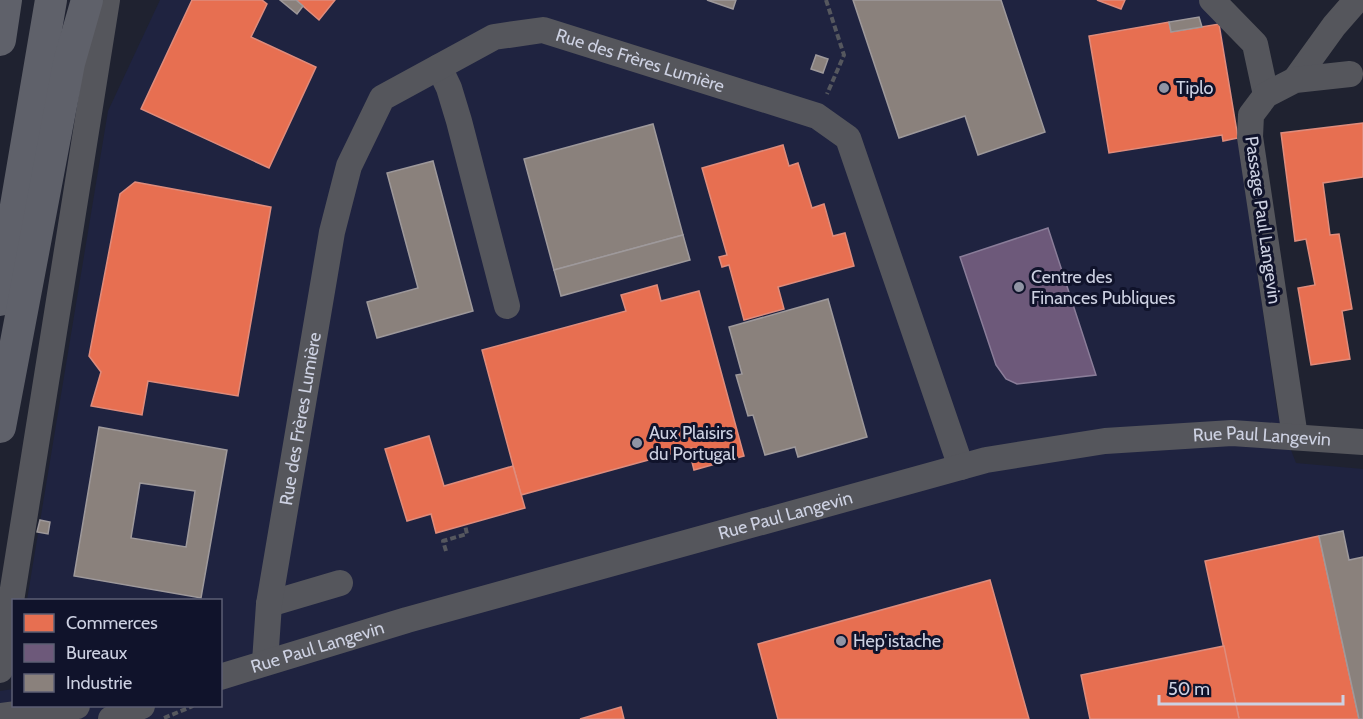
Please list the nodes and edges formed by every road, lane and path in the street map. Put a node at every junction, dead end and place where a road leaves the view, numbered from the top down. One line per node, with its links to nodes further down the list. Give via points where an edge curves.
1 (6, 0): 9 (main road)
2 (33, 0): 15 (main road)
3 (51, 0): 16 (main road)
4 (87, 0): 18 (main road, via 69,63)
5 (107, 0): 27 (street)
6 (826, 0): 14 (path, via 844,55)
7 (1212, 0): 13 (street, via 1255,44)
8 (1354, 3): 12 (street)
9 (0, 40)
10 (440, 66): 14 (street, Rue des Frères Lumière, via 494,37 543,30); 17 (street, via 459,121); 25 (street, Rue des Frères Lumière, via 382,98 349,166 332,232)
11 (1350, 74): 12 (street)
12 (1295, 80): 13 (street)
13 (1266, 95): 19 (street, Passage Paul Langevin, via 1251,115 1250,137)
14 (817, 116): 21 (street, Rue des Frères Lumière, via 848,138)
15 (0, 196)
16 (0, 300)
17 (507, 306)
18 (0, 427)
19 (1295, 437): 20 (street, Rue Paul Langevin); 21 (street, Rue Paul Langevin, via 1232,433 1105,441)
20 (1363, 442)
21 (961, 467): 26 (street, Rue Paul Langevin)
22 (465, 525): 23 (path, via 467,534 443,541)
23 (446, 551)
24 (340, 584): 25 (street)
25 (269, 604): 26 (street, Rue des Frères Lumière)
26 (266, 662): 28 (street, Rue Paul Langevin)
27 (0, 672): 29 (street)
28 (222, 676)
29 (12, 681)
30 (59, 707): 33 (street)
31 (138, 707): 34 (street)
32 (189, 707): 35 (path)
33 (0, 716)
34 (111, 719)
35 (160, 719)

